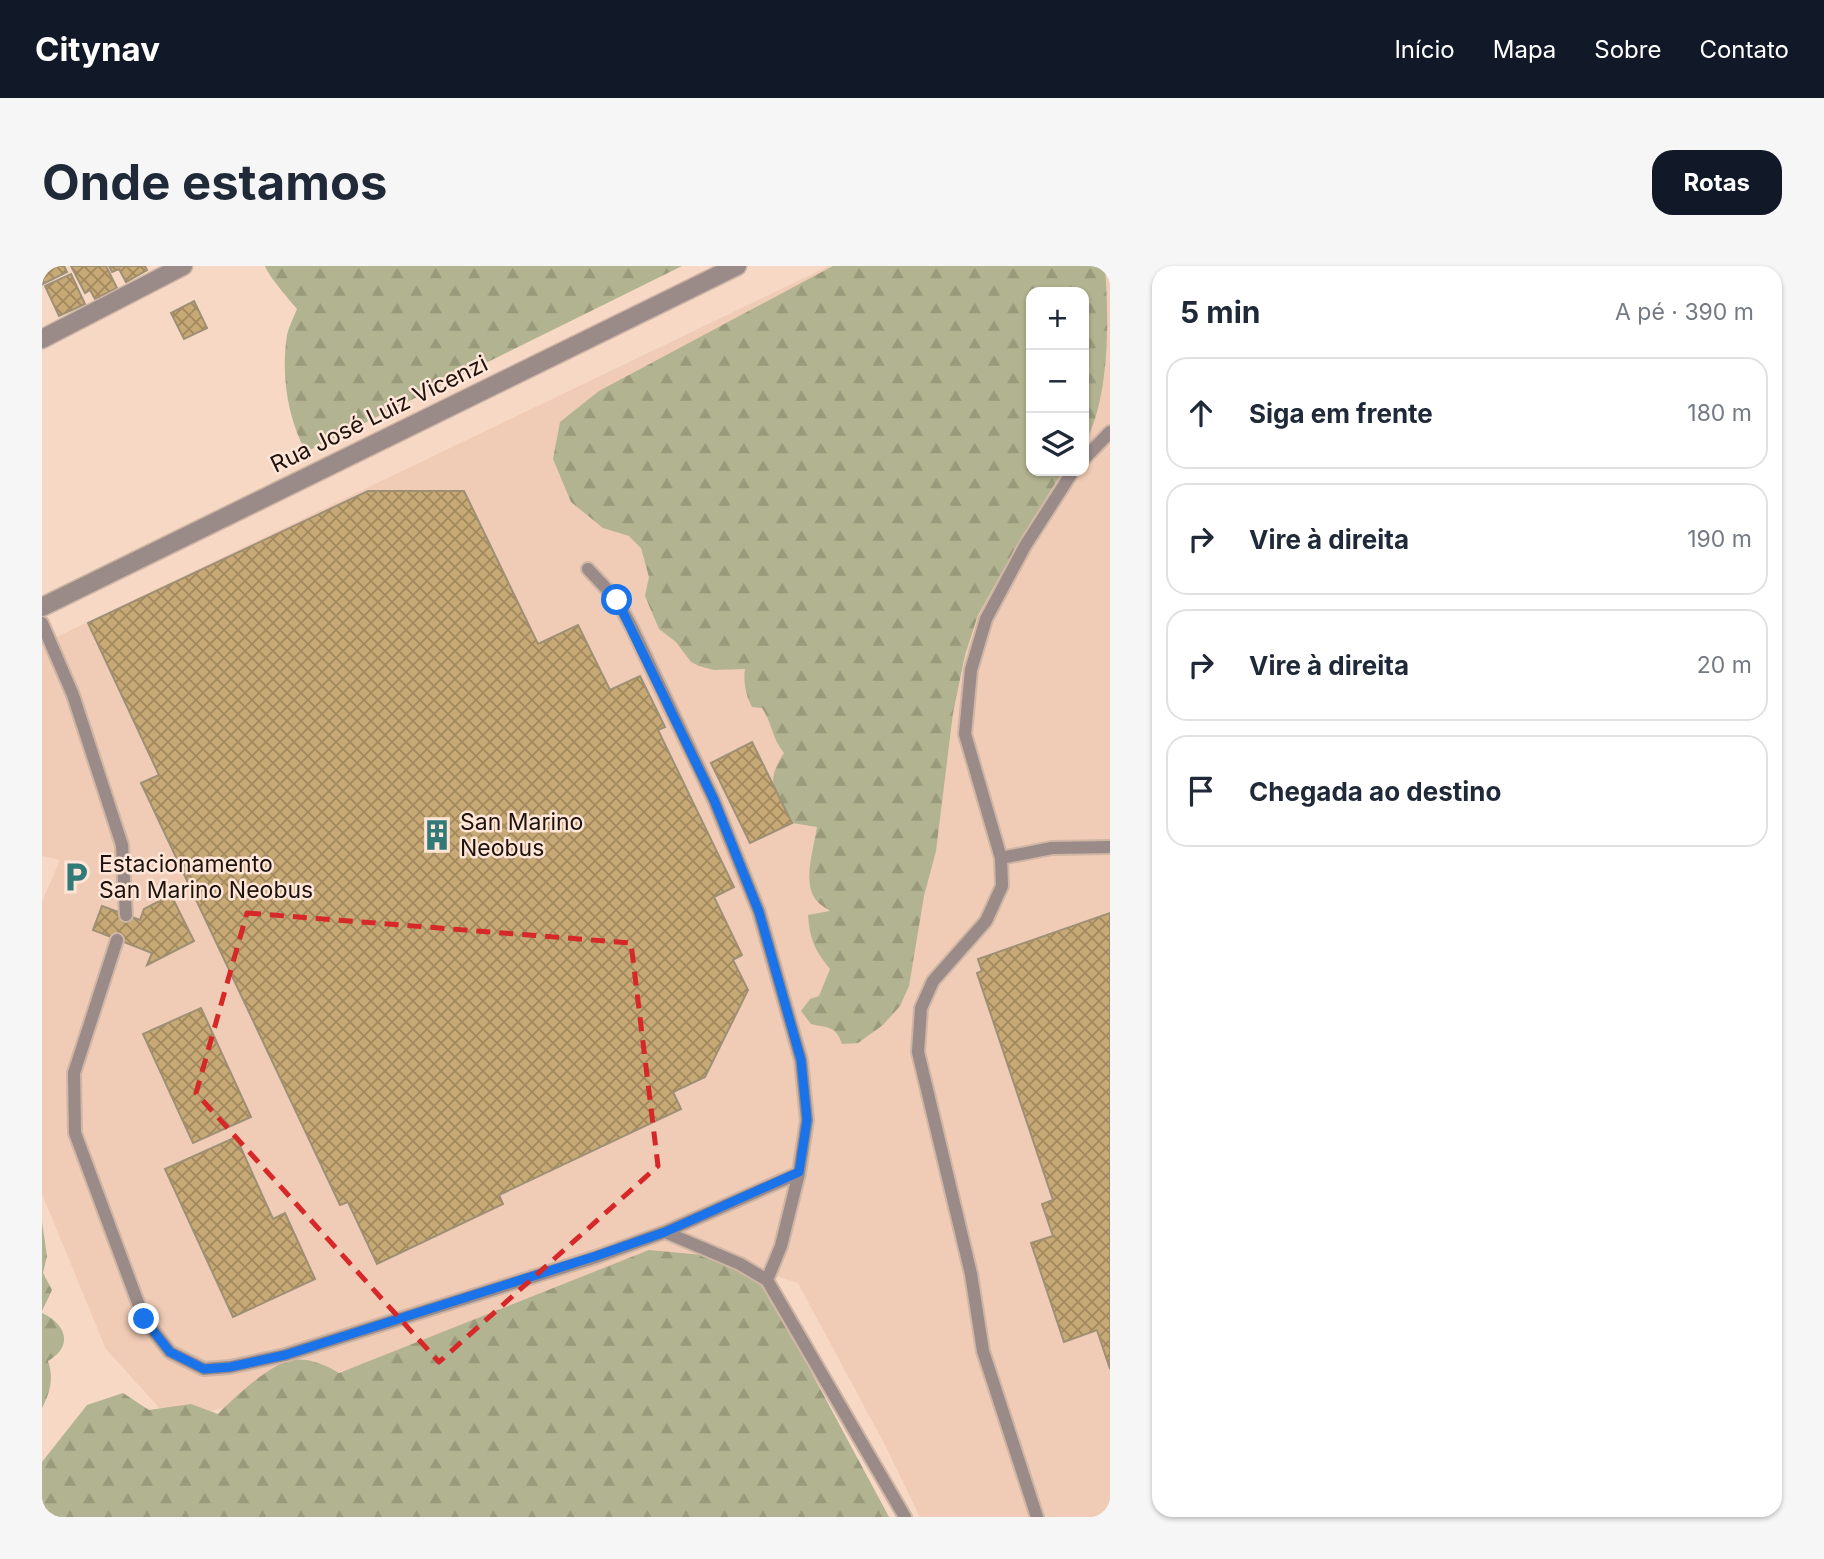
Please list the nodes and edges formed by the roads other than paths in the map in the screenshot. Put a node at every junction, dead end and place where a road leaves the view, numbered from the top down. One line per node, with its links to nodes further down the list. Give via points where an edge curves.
1 (183, 266): 3 (street)
2 (737, 266): 8 (street, Rua José Luiz Vicenzi)
3 (42, 339)
4 (1110, 432): 5 (lane)
5 (1089, 454)
6 (1070, 476): 11 (lane, via 986,619 971,670 965,734)
7 (588, 569): 14 (lane, via 617,600 632,628 714,800 759,912 801,1060 807,1120)
8 (42, 607)
9 (42, 623): 12 (lane, via 73,695 122,845)
10 (1110, 847): 11 (lane, via 1052,848)
11 (1001, 858): 18 (lane, via 1002,886 985,921 933,981 921,1008 918,1052 971,1274 983,1351)
12 (126, 915)
13 (117, 940): 15 (lane, via 74,1073 75,1133 144,1319 170,1352 204,1369 285,1355)
14 (799, 1172): 15 (lane); 16 (lane, via 781,1247)
15 (665, 1232): 16 (lane)
16 (767, 1280): 17 (lane)
17 (905, 1517)
18 (1037, 1517)

